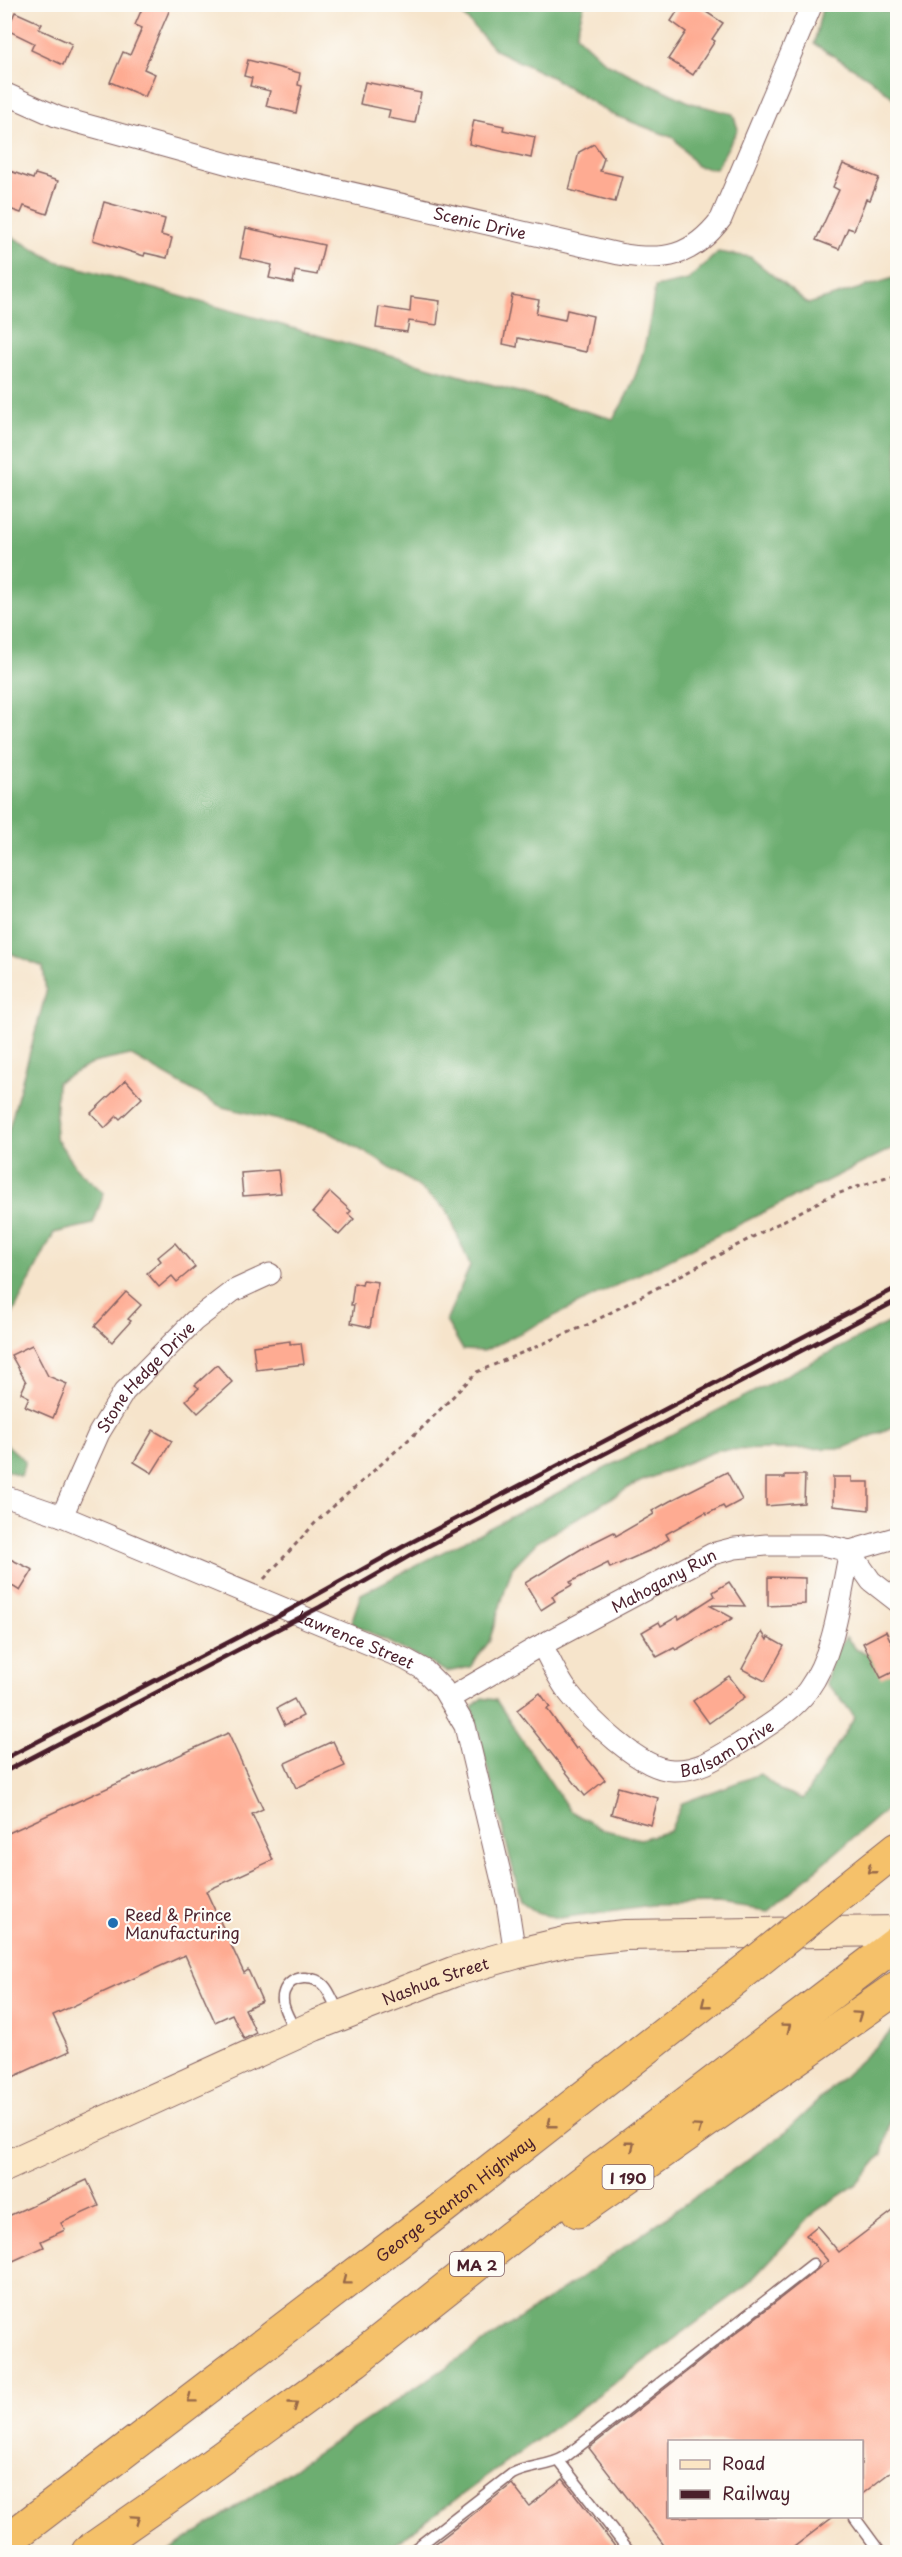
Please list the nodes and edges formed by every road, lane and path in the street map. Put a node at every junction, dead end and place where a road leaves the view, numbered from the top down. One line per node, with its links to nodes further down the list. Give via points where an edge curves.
1 (812, 4): 2 (street, Scenic Drive, via 721,219 697,243 657,259 620,254 243,168 58,117)
2 (4, 93)
3 (897, 1173): 9 (path, via 828,1197 589,1324 477,1372 424,1426 317,1521)
4 (270, 1274): 6 (street, Stone Hedge Drive, via 233,1291 194,1321 124,1392 99,1433)
5 (4, 1496): 6 (street, Lawrence Street)
6 (62, 1516): 9 (street, Lawrence Street)
7 (897, 1537): 8 (street, Mahogany Run)
8 (850, 1551): 10 (street, via 872,1581); 11 (street, Mahogany Run, via 823,1545 766,1545 712,1554); 11 (street, Balsam Drive, via 831,1640 807,1691 761,1730 701,1766 661,1769 635,1755 569,1693)
9 (250, 1594): 12 (street, Lawrence Street, via 405,1659 423,1669)
10 (897, 1602)
11 (542, 1645): 12 (street, Mahogany Run)
12 (450, 1698): 16 (street, Lawrence Street, via 472,1749)
13 (897, 1848): 25 (highway, George Stanton Highway, one-way to 25, bridge, via 436,2213)
14 (897, 1931): 16 (main road, Nashua Street, via 625,1935 569,1941)
15 (897, 1942): 22 (highway, MA 2, one-way to 15)
16 (515, 1954): 18 (main road, Nashua Street, via 453,1972)
17 (897, 1986): 22 (highway, I 190, one-way to 17, via 626,2179)
18 (340, 2016): 19 (main road, Nashua Street); 19 (lane, via 325,1986 310,1978 298,1978 283,1993 283,2003)
19 (297, 2034): 20 (main road, Nashua Street)
20 (4, 2167)
21 (813, 2264): 23 (lane)
22 (355, 2361): 26 (highway, MA 2, one-way to 22)
23 (559, 2461): 27 (lane, via 512,2474); 28 (lane)
24 (855, 2518): 29 (lane)
25 (4, 2543)
26 (88, 2553)
27 (411, 2553)
28 (630, 2553)
29 (880, 2553)

